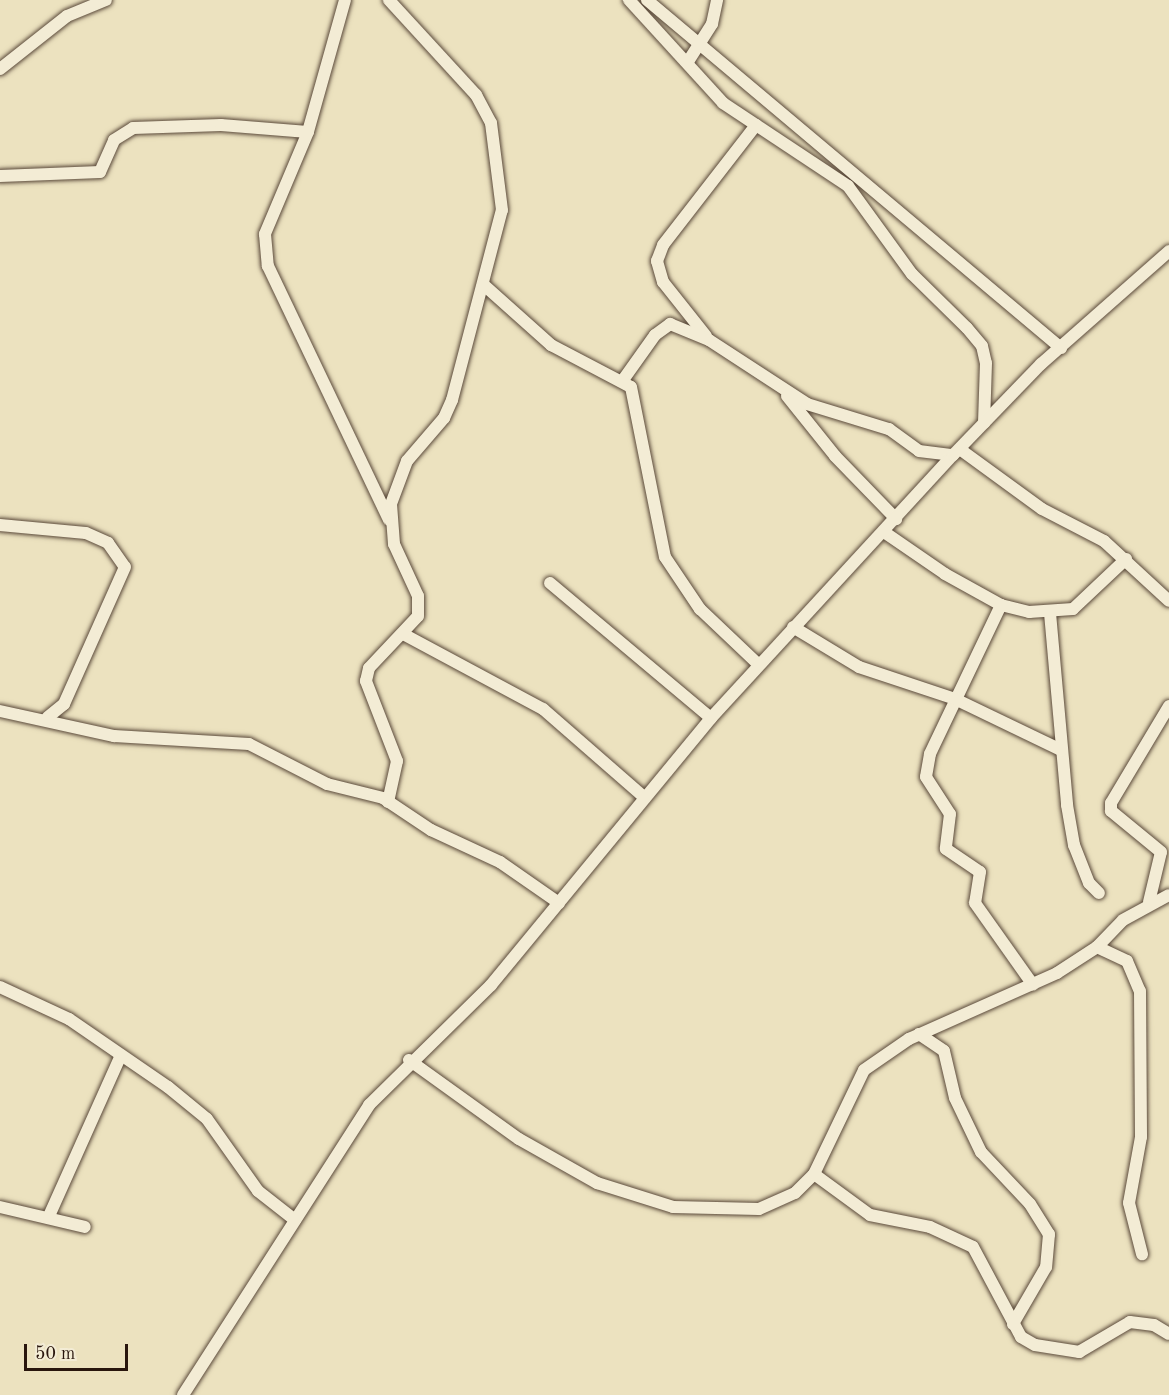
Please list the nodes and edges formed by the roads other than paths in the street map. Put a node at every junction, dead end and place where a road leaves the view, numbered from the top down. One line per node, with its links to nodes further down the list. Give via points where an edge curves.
1 (106, 0): 9 (street, via 67,16)
2 (345, 0): 11 (street)
3 (389, 0): 14 (street, via 457,68 491,123 502,210)
4 (629, 0): 8 (street)
5 (647, 0): 7 (street)
6 (717, 0): 7 (street)
7 (702, 44): 8 (street); 16 (street)
8 (689, 60): 10 (street, via 723,103)
9 (0, 69)
10 (756, 125): 15 (street, via 663,245 657,261 663,282); 19 (street, via 848,186 912,274 982,346)
11 (308, 132): 12 (street, via 221,125 134,128 114,140 100,172); 22 (street, via 265,234 268,266)
12 (0, 176)
13 (1169, 251): 16 (street)
14 (485, 286): 17 (street, via 551,345); 22 (street, via 452,400 444,418 407,461)
15 (709, 340): 17 (street, via 664,325); 18 (street)
16 (1061, 348): 19 (street)
17 (623, 380): 32 (street, via 639,408 665,557 700,609)
18 (786, 395): 20 (street, via 888,429 919,451); 21 (street, via 835,456)
19 (984, 423): 20 (street)
20 (957, 452): 21 (street); 25 (street, via 1042,509 1104,541)
21 (896, 519): 24 (street)
22 (389, 520): 31 (street, via 418,596 418,616)
23 (0, 525): 36 (street, via 86,533 108,543 125,567 64,704)
24 (884, 532): 28 (street); 30 (street)
25 (1126, 559): 27 (street); 29 (street, via 1073,609)
26 (550, 583): 37 (street)
27 (1169, 601)
28 (1001, 605): 29 (street); 33 (street)
29 (1050, 613): 38 (street)
30 (793, 627): 32 (street); 33 (street, via 859,667)
31 (405, 635): 39 (street, via 543,709); 40 (street, via 369,668 366,681 397,761)
32 (759, 665): 37 (street)
33 (955, 699): 38 (street); 46 (street, via 926,777 951,814 946,849 980,872 975,903)
34 (1169, 706): 43 (street, via 1111,803 1111,811 1161,852)
35 (0, 711): 36 (street)
36 (48, 717): 40 (street, via 114,736 249,744 327,784)
37 (711, 718): 39 (street)
38 (1061, 750): 41 (street, via 1074,845 1089,883)
39 (644, 797): 44 (street)
40 (388, 802): 44 (street, via 500,862)
41 (1099, 893)
42 (1169, 895): 43 (street)
43 (1149, 902): 45 (street)
44 (559, 903): 50 (street, via 491,985)
45 (1097, 947): 46 (street); 56 (street, via 1126,961 1140,991 1141,1137 1129,1203)
46 (1033, 985): 48 (street)
47 (0, 987): 49 (street, via 69,1019)
48 (919, 1034): 51 (street, via 864,1070); 57 (street, via 944,1051 955,1098 981,1152 1030,1204 1049,1234 1046,1267)
49 (121, 1055): 53 (street); 54 (street, via 207,1119 258,1191)
50 (409, 1060): 51 (street, via 557,1163 644,1199 716,1211 759,1209 795,1194); 54 (street, via 369,1105)
51 (814, 1174): 57 (street, via 870,1215 930,1227 973,1247 986,1262)
52 (0, 1207): 53 (street)
53 (49, 1215): 55 (street)
54 (295, 1220): 59 (street)
55 (85, 1227)
56 (1142, 1254)
57 (1013, 1324): 58 (street, via 1028,1341 1063,1353 1092,1346 1130,1322 1154,1325)
58 (1169, 1334)
59 (183, 1395)

